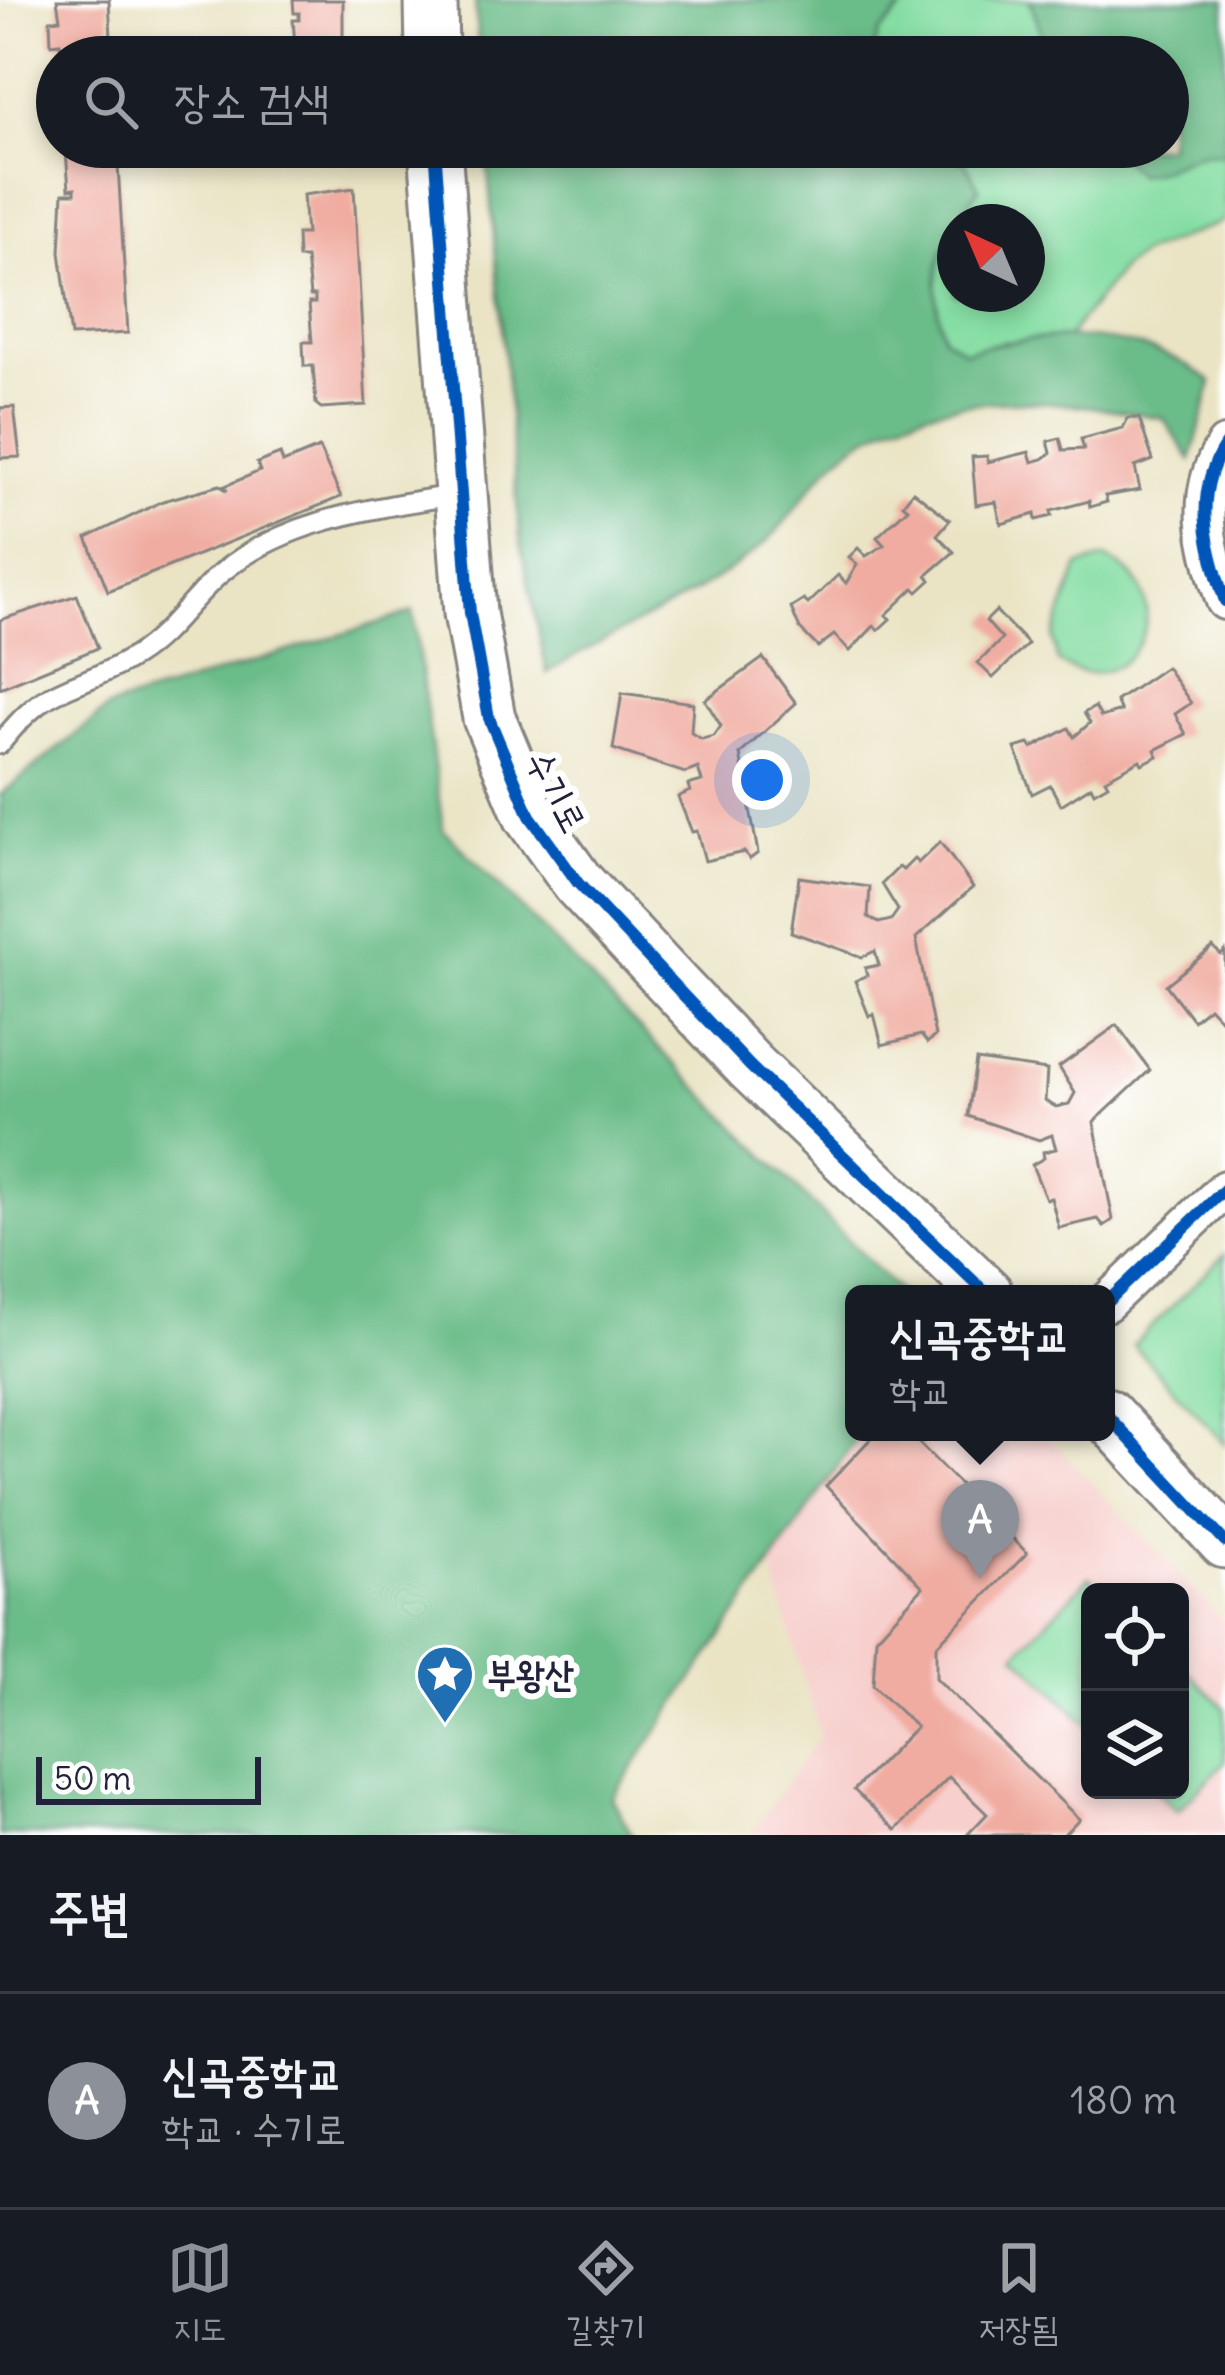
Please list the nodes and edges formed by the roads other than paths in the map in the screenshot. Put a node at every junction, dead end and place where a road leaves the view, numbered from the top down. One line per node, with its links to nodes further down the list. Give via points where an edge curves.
1 (430, 0): 2 (street)
2 (431, 36)
3 (437, 168): 5 (street, 수기로)
4 (1225, 445): 6 (street, via 1204,502 1205,536)
5 (465, 493): 7 (lane, via 370,509 255,551 147,648 38,699); 9 (street, 수기로, via 479,674 530,816 578,883 735,1050)
6 (1225, 601)
7 (0, 743)
8 (1225, 1189): 10 (street)
9 (978, 1285)
10 (1115, 1294)
11 (1115, 1424): 12 (street)
12 (1225, 1542)

